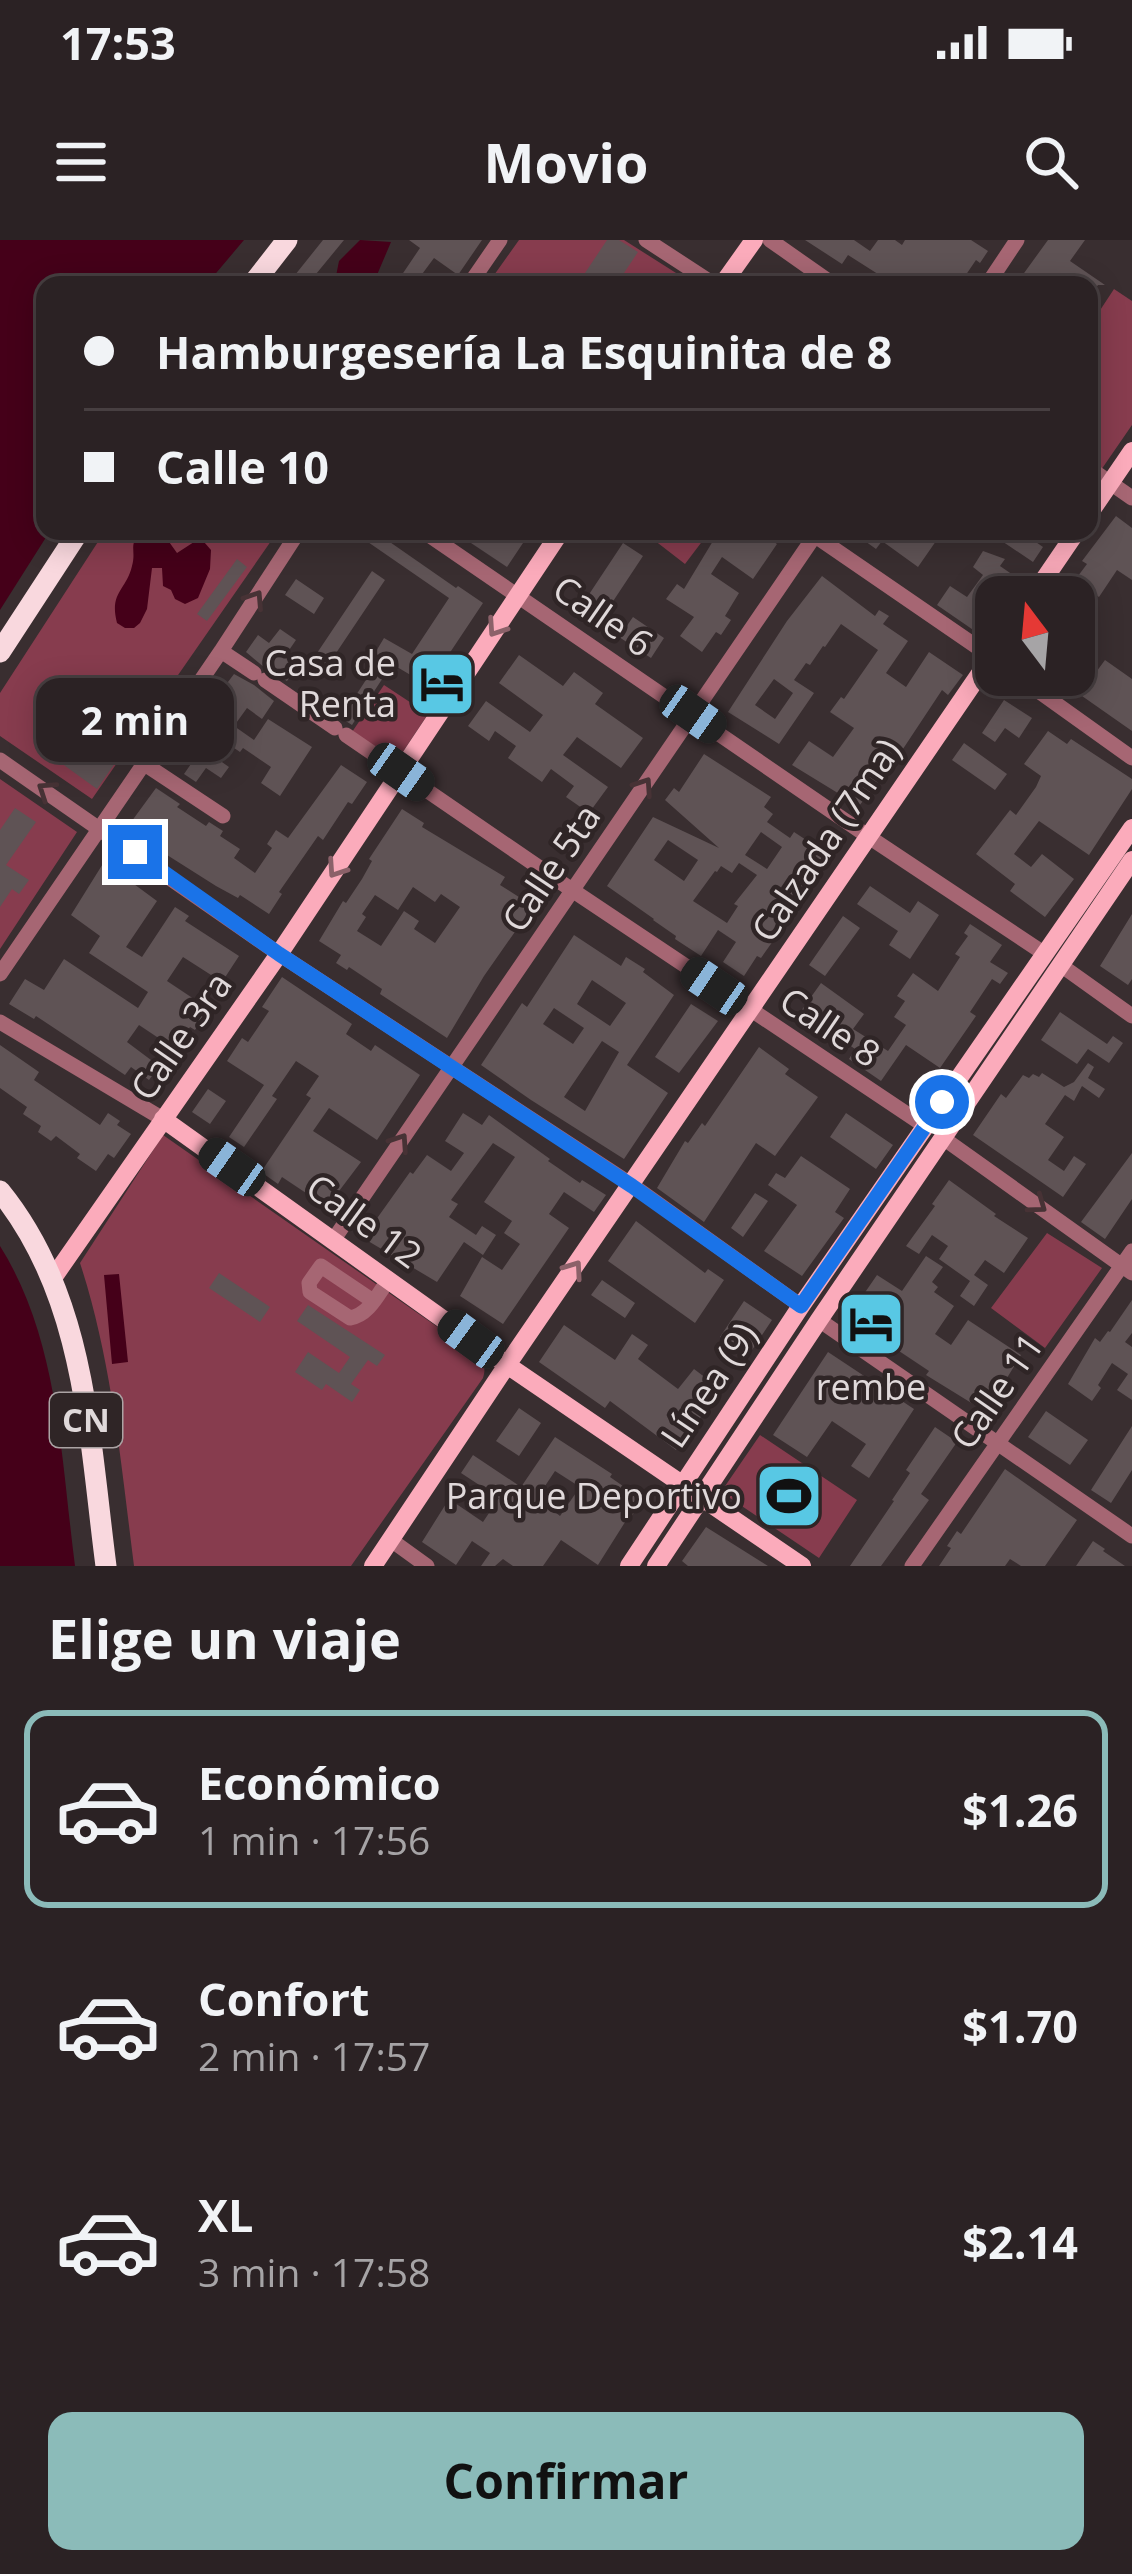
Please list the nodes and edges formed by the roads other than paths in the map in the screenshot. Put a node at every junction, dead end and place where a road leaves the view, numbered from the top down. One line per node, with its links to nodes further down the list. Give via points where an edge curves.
1 (287, 240): 7 (highway)
2 (500, 240): 8 (street)
3 (646, 240): 9 (street)
4 (754, 240): 10 (main road)
5 (770, 240): 11 (street)
6 (1017, 240): 12 (street)
7 (259, 276)
8 (475, 276)
9 (704, 276)
10 (726, 276)
11 (822, 276)
12 (993, 276)
13 (1132, 452): 15 (main road)
14 (1098, 474): 15 (street)
15 (1110, 483): 16 (street); 17 (main road)
16 (1132, 499)
17 (1098, 501)
18 (73, 540): 29 (highway)
19 (293, 540): 28 (street, one-way to 19)
20 (437, 540): 26 (street, Calle 6)
21 (555, 540): 26 (main road, Calle 3ra)
22 (809, 540): 32 (street, Calle 5ta)
23 (826, 540): 27 (street)
24 (1071, 540): 25 (main road)
25 (1046, 576)
26 (518, 594): 32 (street, Calle 6); 36 (main road, Calle 3ra, one-way to 36)
27 (975, 643)
28 (221, 651): 35 (street); 36 (street, Calle 8)
29 (0, 652)
30 (975, 684): 40 (main road, Calzada (7ma))
31 (1045, 696): 33 (street)
32 (693, 714): 40 (street, Calle 6); 42 (street, Calle 5ta, one-way to 32)
33 (1132, 758)
34 (0, 760): 38 (street, one-way to 34)
35 (143, 763): 37 (street); 38 (street)
36 (401, 772): 42 (street, Calle 8); 43 (main road, Calle 3ra, one-way to 43)
37 (223, 816)
38 (99, 826): 43 (street); 45 (street)
39 (1132, 828): 44 (main road, Línea (9))
40 (869, 837): 44 (street, Calle 6); 46 (main road, Calzada (7ma))
41 (1132, 860): 44 (main road, Línea (9))
42 (572, 890): 46 (street, Calle 8); 49 (street, Calle 5ta)
43 (279, 954): 49 (street); 50 (main road, Calle 3ra)
44 (1053, 960): 47 (street, Calle 6); 51 (main road, Línea (9)); 52 (main road, Línea (9))
45 (0, 974)
46 (750, 1009): 51 (street, Calle 8); 53 (main road, Calzada (7ma))
47 (1132, 1016)
48 (0, 1022): 50 (street, Calle 12)
49 (452, 1066): 53 (street); 55 (street, Calle 5ta, one-way to 49)
50 (164, 1119): 55 (main road, Calle 12); 57 (main road, Calle 3ra)
51 (925, 1126): 60 (main road, Línea (9))
52 (944, 1138): 56 (street, one-way to 56); 61 (main road, Línea (9))
53 (632, 1186): 60 (street); 62 (main road, Calzada (7ma), one-way to 53)
54 (0, 1191): 57 (highway, CN)
55 (334, 1239): 58 (main road, Calle 12)
56 (1129, 1263): 63 (street, Calle 11)
57 (52, 1278): 68 (highway, CN, via 78,1364)
58 (389, 1279): 59 (street); 62 (main road, Calle 12)
59 (373, 1301)
60 (801, 1306): 64 (main road, Línea (9))
61 (819, 1320): 63 (street); 65 (main road, Línea (9))
62 (507, 1365): 64 (main road, Calle 12); 67 (main road, Calzada (7ma))
63 (997, 1442): 66 (street); 74 (street, Calle 11)
64 (684, 1484): 65 (main road, Calle 12); 71 (main road, Línea (9))
65 (702, 1497): 72 (main road, Línea (9)); 73 (main road)
66 (1132, 1536)
67 (391, 1540): 69 (main road); 70 (street)
68 (106, 1566)
69 (374, 1566)
70 (427, 1566)
71 (629, 1566)
72 (656, 1566)
73 (802, 1566)
74 (912, 1566)

